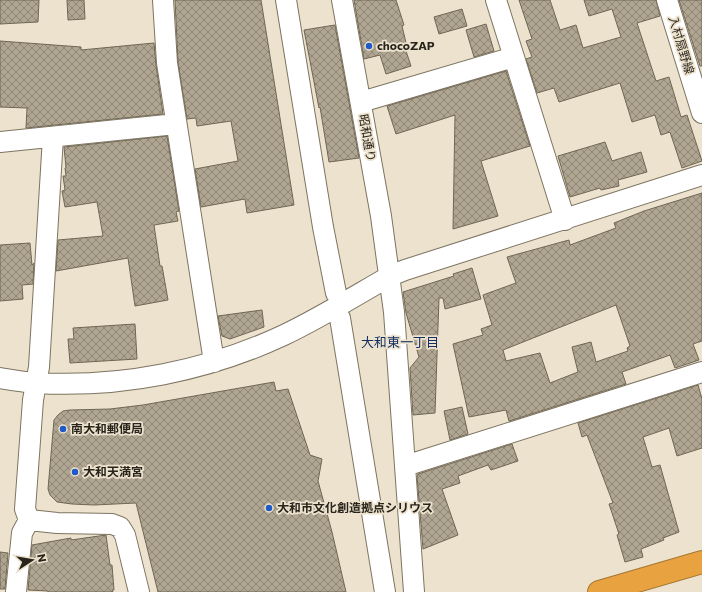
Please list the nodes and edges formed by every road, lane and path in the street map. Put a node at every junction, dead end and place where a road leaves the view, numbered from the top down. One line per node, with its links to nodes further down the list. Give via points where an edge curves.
1 (163, 0): 9 (street, via 167,63)
2 (286, 0): 15 (street)
3 (342, 0): 7 (street, 昭和通り)
4 (496, 0): 6 (street)
5 (667, 0): 8 (street, 入村扇野線)
6 (514, 57): 7 (street); 13 (street)
7 (361, 102): 14 (street, 昭和通り)
8 (702, 113)
9 (176, 124): 10 (street); 17 (street)
10 (53, 137): 11 (street); 20 (street)
11 (0, 142)
12 (702, 176): 13 (street)
13 (565, 220): 14 (street)
14 (390, 276): 17 (street, via 284,335); 21 (street, 昭和通り)
15 (336, 293)
16 (340, 318): 26 (street)
17 (214, 362): 20 (street, via 126,380)
18 (702, 372): 21 (street)
19 (0, 378): 20 (street)
20 (36, 383): 22 (street, via 24,509)
21 (406, 466): 27 (street, 昭和通り)
22 (29, 520): 24 (street, via 22,533); 25 (street, via 112,524 120,527 125,535)
23 (702, 562): 28 (highway)
24 (16, 592)
25 (139, 592)
26 (385, 592)
27 (414, 592)
28 (599, 592)

